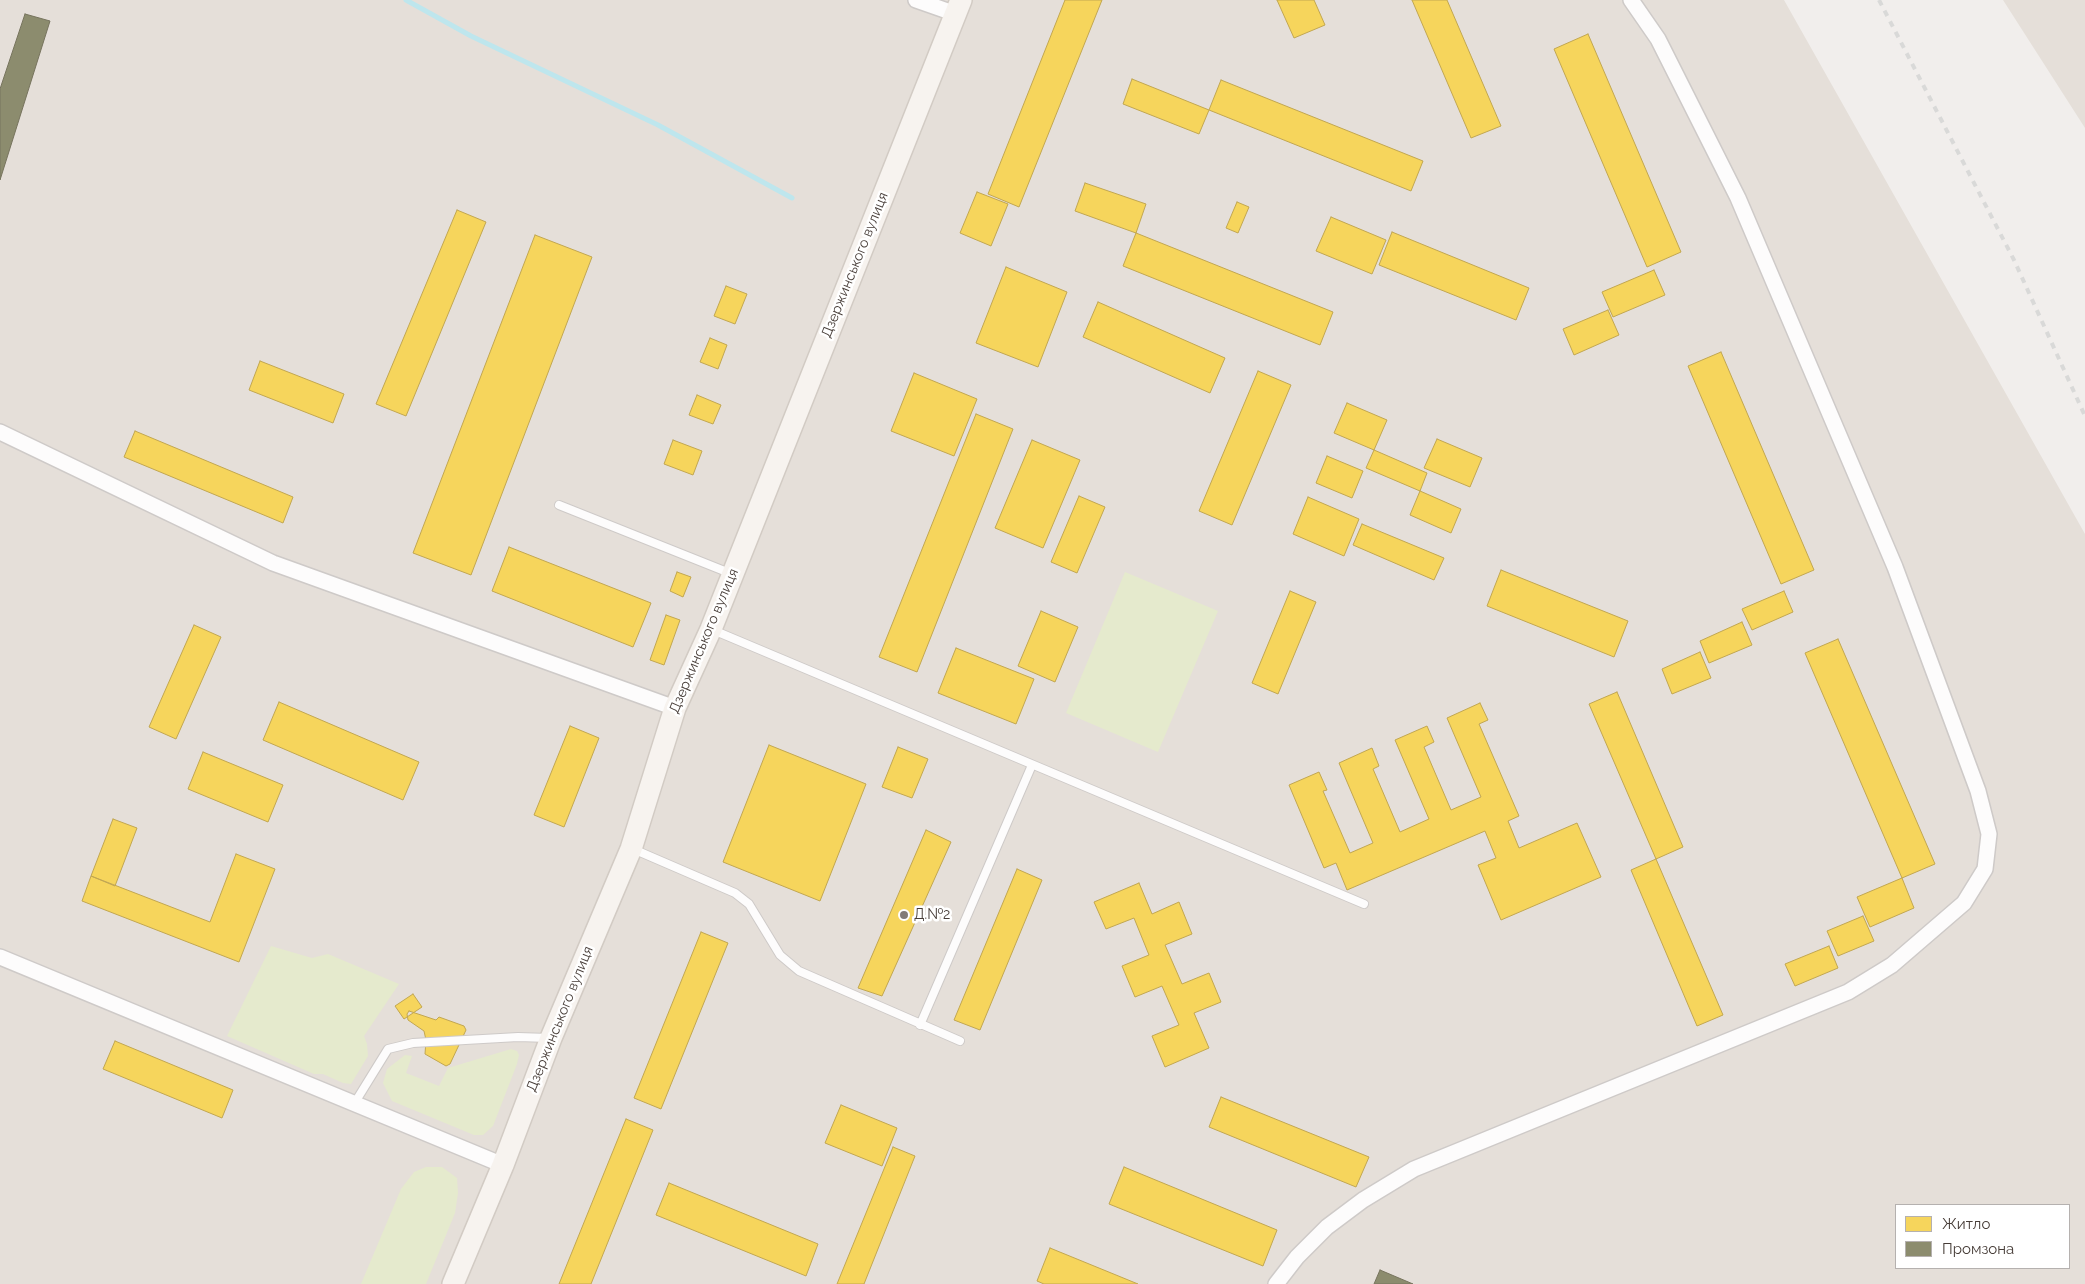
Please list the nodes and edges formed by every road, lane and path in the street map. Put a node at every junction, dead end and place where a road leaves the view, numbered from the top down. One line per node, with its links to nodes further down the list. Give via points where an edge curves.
1 (916, 0): 3 (street)
2 (1630, 0): 19 (street, via 1658,39 1738,198 1895,567 1978,791 1989,834 1985,869 1964,903 1892,965 1848,992 1414,1169 1327,1227)
3 (958, 7): 6 (main road, Дзержинського вулиця)
4 (0, 432): 8 (street, via 273,562)
5 (559, 505): 6 (lane)
6 (732, 574): 7 (main road, Дзержинського вулиця)
7 (711, 629): 8 (main road, Дзержинського вулиця); 9 (lane)
8 (675, 708): 10 (main road, Дзержинського вулиця)
9 (1032, 765): 11 (lane); 13 (lane)
10 (631, 849): 13 (lane, via 735,893 749,904 780,955 799,971); 14 (main road, Дзержинського вулиця)
11 (1364, 904)
12 (0, 957): 16 (street)
13 (920, 1025): 15 (lane)
14 (551, 1038): 16 (lane, via 413,1043 388,1049); 17 (main road, Дзержинського вулиця)
15 (960, 1042)
16 (354, 1104): 17 (street)
17 (503, 1164): 18 (main road, Дзержинського вулиця)
18 (453, 1284)
19 (1276, 1284)

